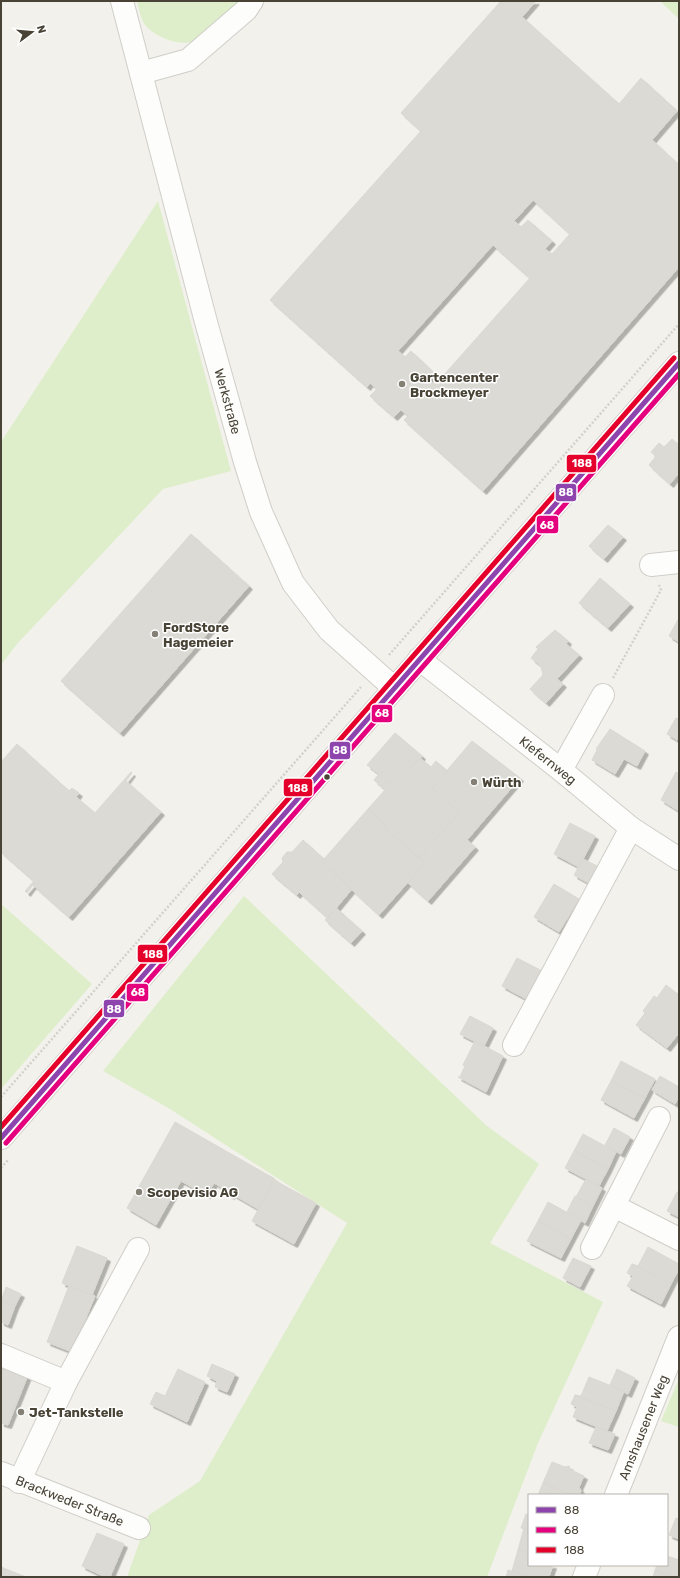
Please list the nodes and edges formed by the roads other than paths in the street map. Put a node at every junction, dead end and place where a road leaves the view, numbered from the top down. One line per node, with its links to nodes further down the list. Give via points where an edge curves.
1 (122, 1): 3 (street, Werkstraße)
2 (252, 1): 3 (street, via 246,10 188,60)
3 (141, 73): 8 (street, Werkstraße, via 245,462 261,512 293,583 329,630)
4 (679, 363): 7 (street)
5 (679, 562): 6 (street)
6 (651, 565)
7 (419, 659): 8 (street); 10 (street, Kiefernweg)
8 (394, 688): 15 (street)
9 (603, 696): 10 (street)
10 (561, 770): 11 (street, Kiefernweg)
11 (631, 828): 12 (street, Kiefernweg); 13 (street)
12 (679, 859)
13 (514, 1045)
14 (659, 1118): 16 (street)
15 (1, 1138)
16 (614, 1206): 17 (street); 18 (street)
17 (679, 1239)
18 (592, 1248)
19 (138, 1249): 22 (street)
20 (679, 1337): 24 (street, Amshausener Weg)
21 (1, 1355): 22 (street)
22 (66, 1382): 23 (street)
23 (10, 1477): 25 (street, Brackweder Straße)
24 (616, 1494)
25 (139, 1528)
26 (589, 1566): 27 (street)
27 (584, 1577)

